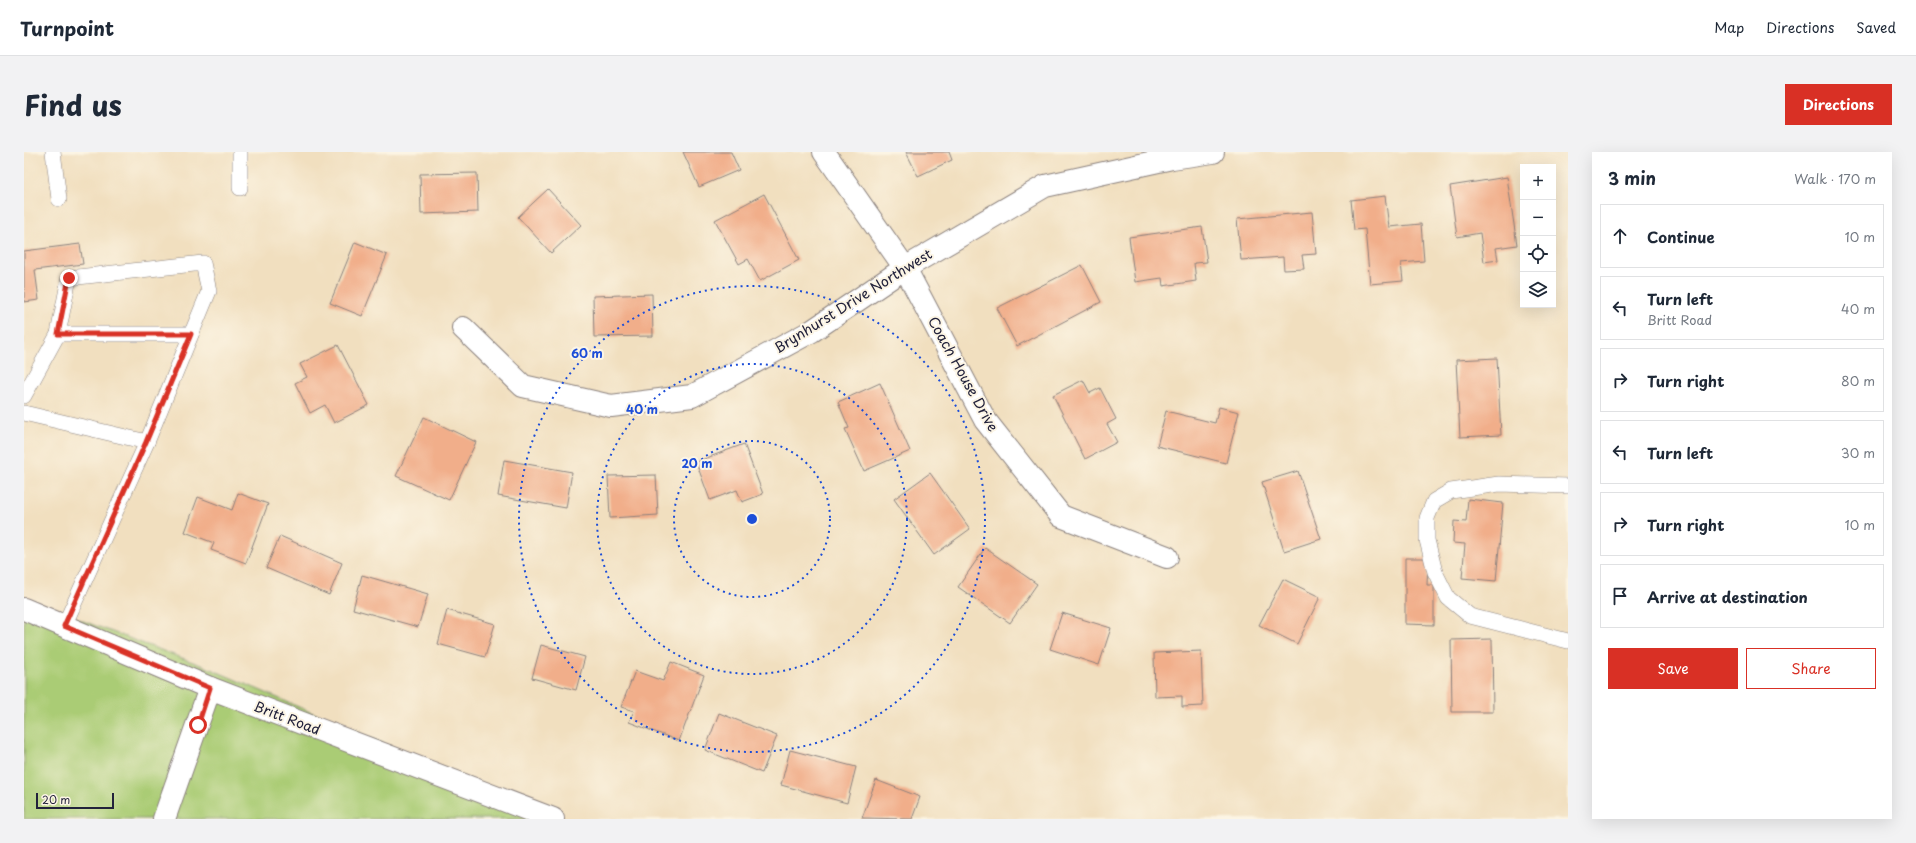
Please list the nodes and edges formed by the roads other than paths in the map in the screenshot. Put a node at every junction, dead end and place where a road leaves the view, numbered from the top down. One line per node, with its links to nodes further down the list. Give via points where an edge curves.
1 (53, 152): 7 (lane)
2 (240, 152): 6 (lane)
3 (824, 152): 8 (street, Coach House Drive)
4 (1213, 152): 5 (street, Brynhurst Drive Northwest)
5 (1171, 155): 8 (street, Brynhurst Drive Northwest, via 1045,186)
6 (240, 188)
7 (59, 199)
8 (905, 268): 9 (street, Brynhurst Drive Northwest, via 812,330 692,396 611,406 523,386); 16 (street, Coach House Drive, via 985,420 1061,516)
9 (463, 328)
10 (58, 334): 11 (lane); 11 (lane, via 69,278 203,263 209,291); 12 (lane)
11 (191, 334): 14 (lane)
12 (24, 396)
13 (24, 413): 14 (lane)
14 (146, 442): 18 (lane)
15 (1568, 486): 19 (lane, via 1499,484 1450,491 1434,501 1426,518 1428,547 1435,572 1448,598 1470,616)
16 (1166, 557)
17 (24, 609): 18 (street, Britt Road)
18 (64, 626): 20 (street, Britt Road)
19 (1568, 641)
20 (210, 688): 21 (street); 22 (street, Britt Road)
21 (164, 819)
22 (553, 819)

